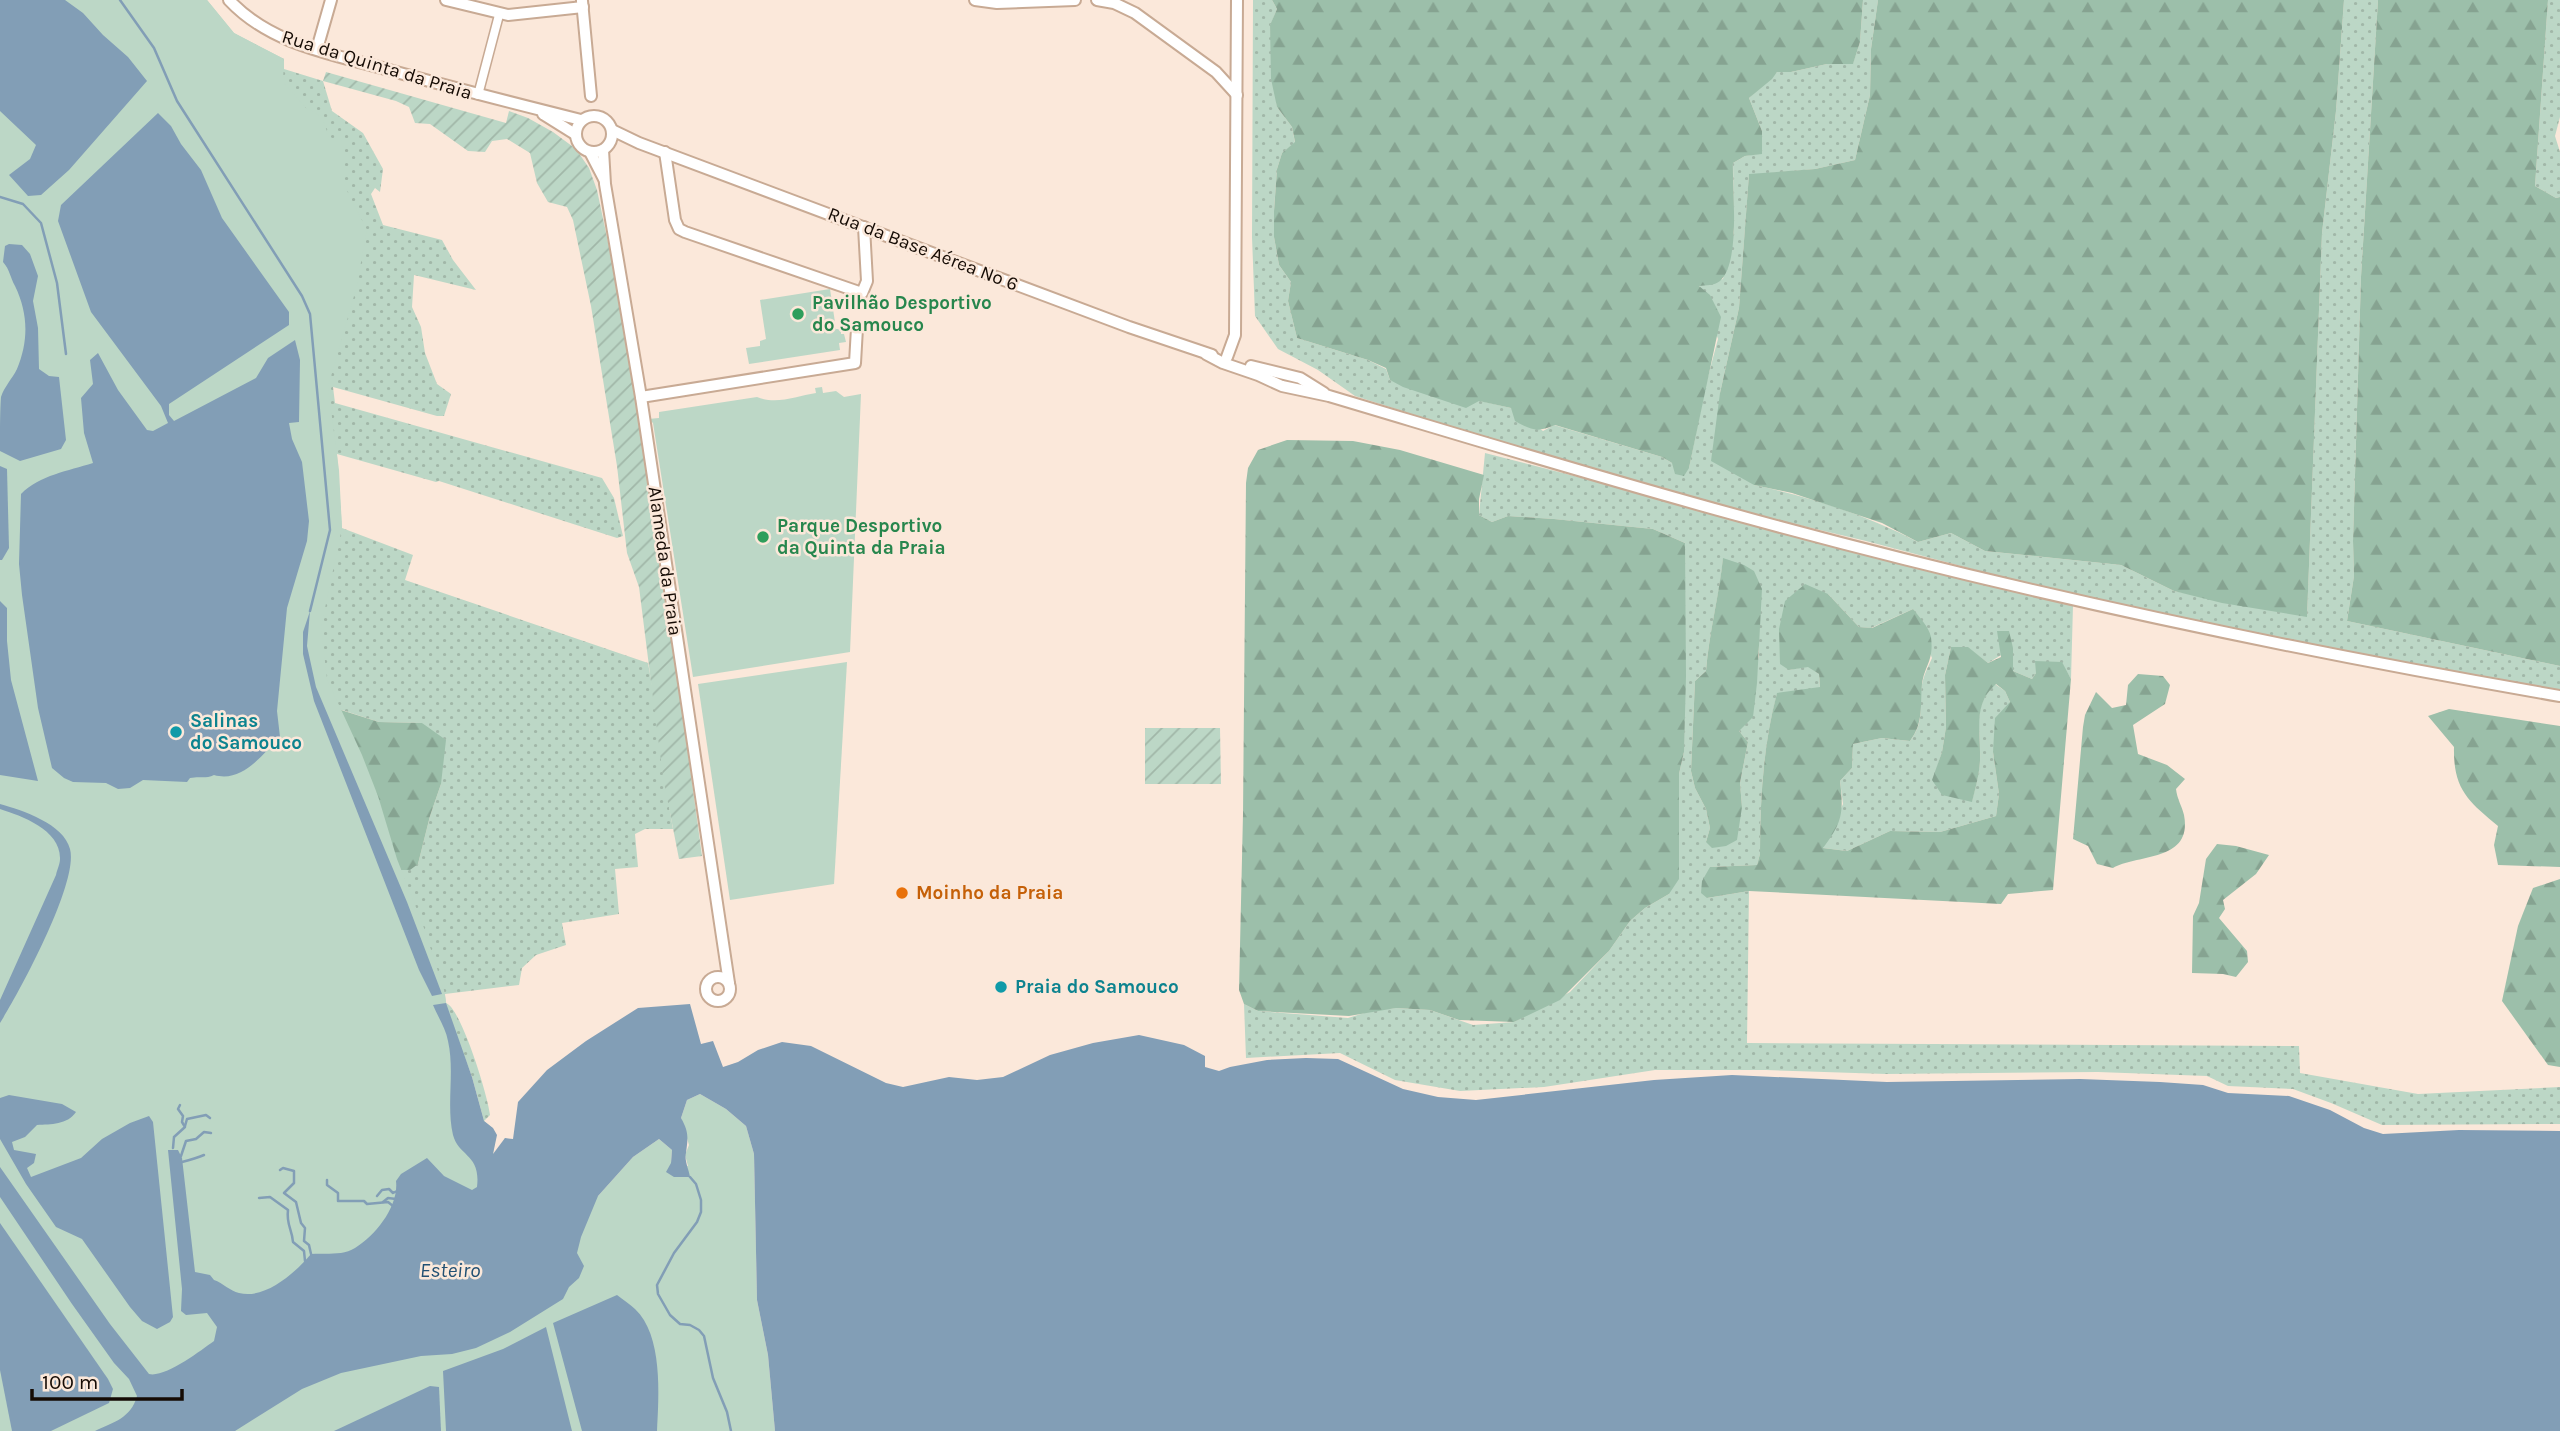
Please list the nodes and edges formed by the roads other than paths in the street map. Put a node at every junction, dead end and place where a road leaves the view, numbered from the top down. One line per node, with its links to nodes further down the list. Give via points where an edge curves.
1 (229, 0): 10 (street, Rua da Quinta da Praia, via 267,30)
2 (331, 0): 10 (street)
3 (446, 0): 9 (street)
4 (975, 0): 5 (street)
5 (1075, 0)
6 (1097, 0): 12 (street, via 1135,13)
7 (1237, 0): 11 (street)
8 (582, 4): 9 (street); 15 (street)
9 (499, 15): 13 (street)
10 (317, 49): 13 (street, Rua da Quinta da Praia)
11 (1237, 60): 12 (street); 14 (street)
12 (1216, 72): 14 (street)
13 (478, 95): 16 (street, Rua da Quinta da Praia)
14 (1237, 95): 28 (street, via 1235,335)
15 (591, 96)
16 (535, 109): 17 (street, Rua da Quinta da Praia); 19 (street)
17 (581, 120): 18 (street, via 601,117); 19 (street)
18 (612, 130): 20 (street); 21 (street)
19 (575, 134): 22 (street, via 579,145)
20 (639, 143): 21 (street); 23 (street, Rua da Base Aérea Nº 6)
21 (607, 146): 22 (street); 24 (street)
22 (590, 152): 24 (street)
23 (665, 152): 25 (street, Rua da Base Aérea Nº 6); 25 (street, via 675,220 685,232 862,293 867,281)
24 (604, 179): 30 (street, Alameda da Praia)
25 (864, 227): 27 (street, Rua da Base Aérea Nº 6)
26 (857, 328): 30 (street, via 855,363)
27 (1206, 354): 28 (street); 29 (street, via 1289,388)
28 (1227, 357): 29 (street, via 1300,378)
29 (1329, 396): 31 (street, via 1715,509 1971,576 2195,627)
30 (641, 397): 32 (street, Alameda da Praia)
31 (2560, 696)
32 (722, 943): 33 (street, Alameda da Praia, via 723,964); 34 (street, Alameda da Praia)
33 (712, 979): 34 (street, via 720,977); 34 (street, via 707,991 716,1000 728,995)
34 (729, 983)

